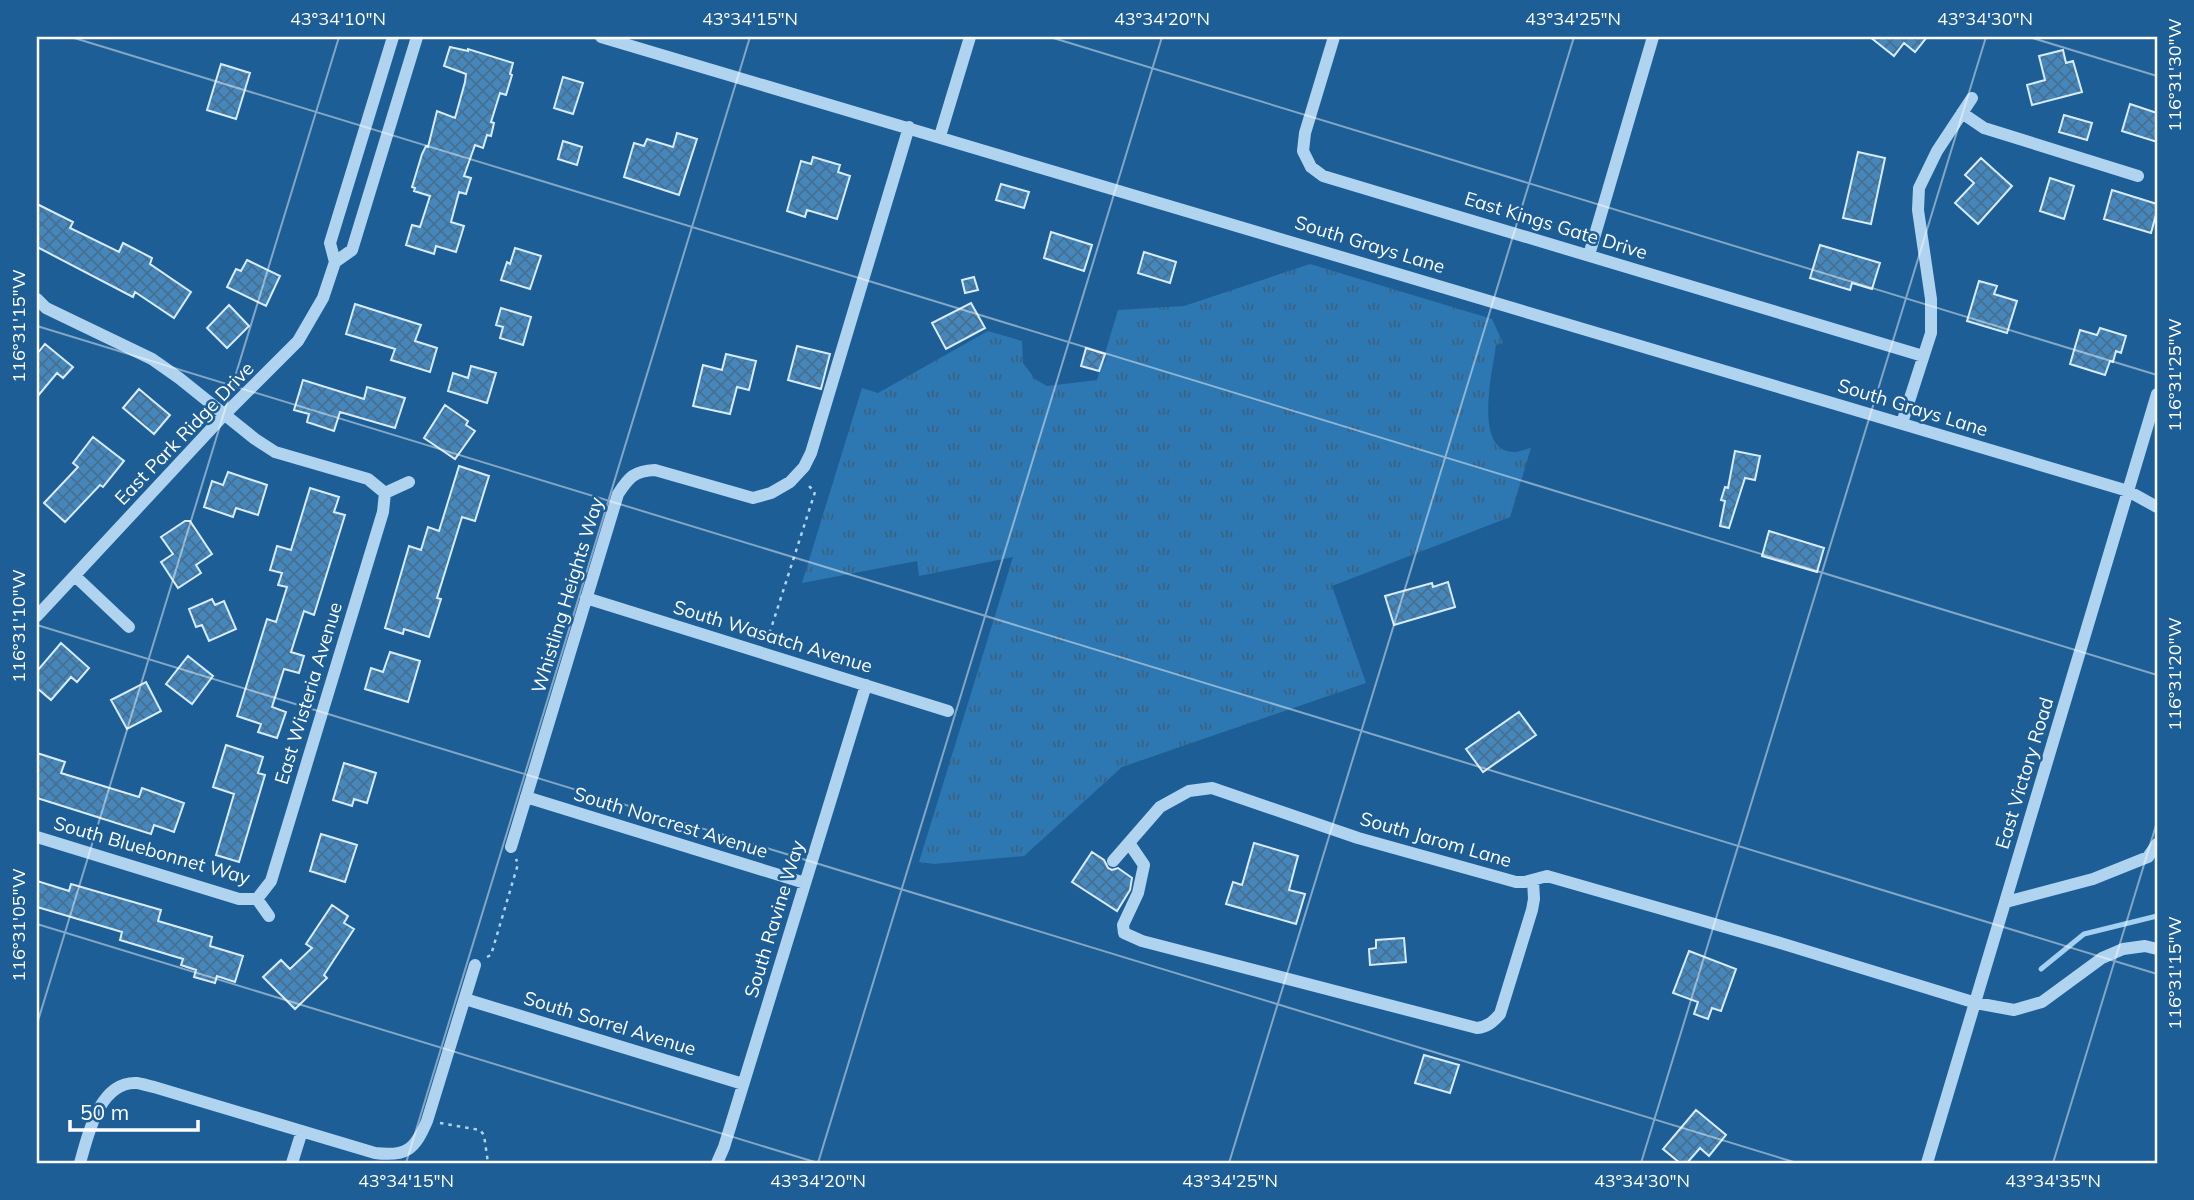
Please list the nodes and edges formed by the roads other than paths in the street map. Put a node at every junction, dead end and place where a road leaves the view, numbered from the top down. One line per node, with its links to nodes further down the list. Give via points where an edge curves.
1 (393, 37): 13 (street, East Park Ridge Drive, via 330,243)
2 (417, 37): 13 (street, East Park Ridge Drive, via 352,250)
3 (601, 37): 9 (street, South Grays Lane)
4 (970, 37): 10 (street)
5 (1334, 37): 12 (street, East Kings Gate Drive, via 1305,133 1303,151 1311,167 1323,176)
6 (1653, 37): 12 (street)
7 (1972, 98): 8 (street)
8 (1962, 113): 11 (street, via 1984,128); 15 (street, via 1919,188 1931,299 1931,333)
9 (909, 127): 10 (street, South Grays Lane); 24 (street, Whistling Heights Way, via 804,467 790,482 753,498 673,474 639,471 618,494)
10 (940, 136): 18 (street, South Grays Lane)
11 (2138, 176)
12 (1589, 255): 15 (street, East Kings Gate Drive)
13 (335, 262): 17 (street, East Park Ridge Drive, via 323,298 298,341)
14 (37, 299): 17 (street, via 46,308 152,359)
15 (1923, 356): 18 (street)
16 (2157, 394): 20 (street, East Victory Road)
17 (225, 414): 21 (street, via 275,452 368,479); 23 (street, East Park Ridge Drive)
18 (1902, 423): 20 (street, South Grays Lane)
19 (410, 482): 21 (street)
20 (2128, 491): 22 (street, South Grays Lane); 38 (street, East Victory Road)
21 (385, 493): 37 (street, East Wisteria Avenue, via 271,881)
22 (2157, 507)
23 (75, 576): 25 (street, East Park Ridge Drive); 26 (street)
24 (586, 598): 27 (street, South Wasatch Avenue); 29 (street, Whistling Heights Way)
25 (37, 616)
26 (129, 627)
27 (866, 685): 28 (street, South Wasatch Avenue); 36 (street, South Ravine Way)
28 (948, 711)
29 (526, 797): 33 (street, Whistling Heights Way); 36 (street, South Norcrest Avenue)
30 (37, 837): 37 (street, South Bluebonnet Way, via 239,899)
31 (1129, 843): 34 (street, South Jarom Lane); 35 (street, South Jarom Lane, via 1160,807 1189,791 1212,788 1358,838 1516,881); 35 (street, via 1143,865 1124,933 1477,1028 1500,1014 1532,910)
32 (2157, 844): 38 (street, via 2148,857 2093,879)
33 (511, 848)
34 (1113, 861)
35 (1533, 880): 43 (street, South Jarom Lane, via 1547,876)
36 (805, 883): 44 (street, South Ravine Way)
37 (257, 899): 39 (street)
38 (2006, 902): 43 (street, East Victory Road)
39 (269, 916)
40 (2157, 948): 43 (street, South Jarom Lane, via 2123,949 2102,958 2042,1002 2014,1010)
41 (475, 965): 42 (street)
42 (465, 999): 44 (street, South Sorrel Avenue); 45 (street, via 427,1121 410,1149 393,1155 375,1153)
43 (1976, 1003): 49 (street, East Victory Road)
44 (743, 1084): 48 (street, South Ravine Way)
45 (302, 1131): 46 (street, via 135,1083 118,1088 102,1102); 47 (street)
46 (80, 1163)
47 (292, 1163)
48 (717, 1163)
49 (1927, 1163)

